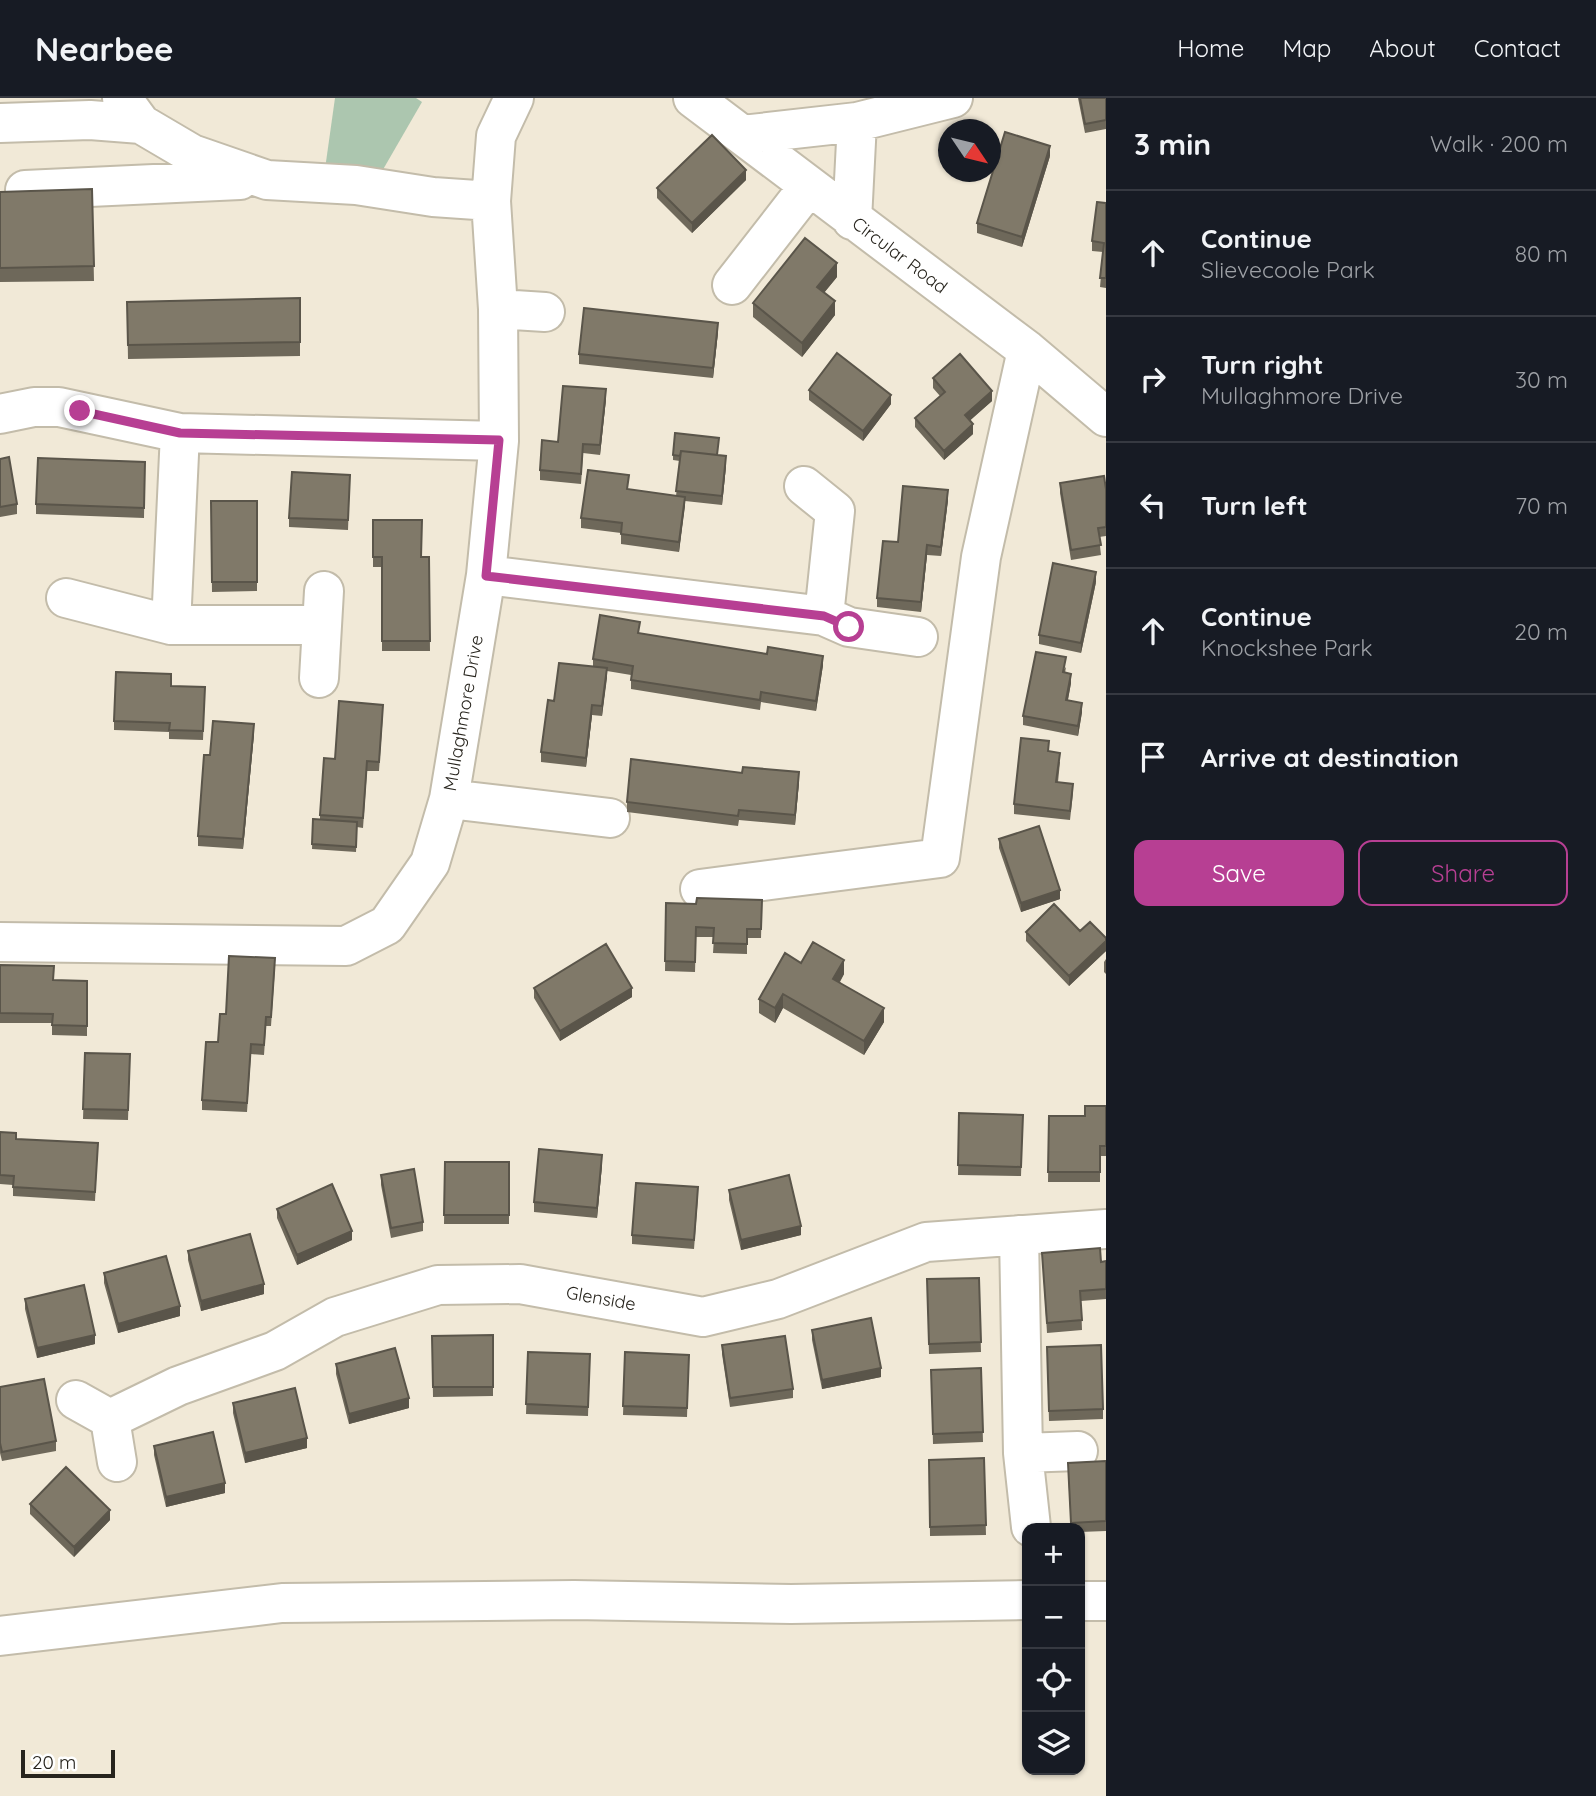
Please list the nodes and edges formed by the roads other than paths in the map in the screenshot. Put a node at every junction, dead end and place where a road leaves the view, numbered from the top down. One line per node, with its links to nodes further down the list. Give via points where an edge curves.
1 (514, 98): 11 (street, Mullaghmore Drive, via 496,136)
2 (693, 98): 7 (street, Circular Road)
3 (939, 100): 5 (street)
4 (131, 111): 6 (street, via 90,120); 8 (street, via 192,154)
5 (857, 122): 7 (street); 12 (street)
6 (0, 123)
7 (743, 135): 9 (street, Circular Road)
8 (267, 180): 10 (street); 11 (street)
9 (809, 186): 12 (street, Circular Road); 13 (street)
10 (25, 190)
11 (491, 201): 14 (street, Mullaghmore Drive)
12 (852, 220): 16 (street, Circular Road)
13 (732, 285)
14 (498, 309): 15 (street); 20 (street, Mullaghmore Drive)
15 (545, 312)
16 (1027, 350): 17 (street, Circular Road); 30 (street, via 981,557 940,858)
17 (1099, 403)
18 (0, 414): 19 (street, via 59,407)
19 (180, 433): 20 (street); 25 (street)
20 (499, 440): 22 (street, Mullaghmore Drive)
21 (803, 486): 24 (street, via 835,511)
22 (486, 576): 24 (street); 28 (street, Mullaghmore Drive)
23 (66, 598): 25 (street)
24 (824, 616): 26 (street, via 849,627)
25 (171, 625): 27 (street, via 323,608)
26 (918, 637)
27 (319, 678)
28 (449, 799): 29 (street); 31 (street, Mullaghmore Drive, via 430,863 387,925 346,946)
29 (610, 818)
30 (700, 889)
31 (0, 942)
32 (1106, 1229): 33 (street, Glenside)
33 (1019, 1235): 35 (street, Glenside, via 926,1242 778,1299 703,1317 520,1284 438,1284 335,1317 275,1352 178,1386); 37 (street)
34 (76, 1400): 35 (street)
35 (110, 1419): 38 (street)
36 (1078, 1451): 37 (street)
37 (1023, 1453): 39 (street)
38 (117, 1462)
39 (1031, 1523)
40 (1022, 1601): 43 (street, via 282,1603)
41 (1085, 1601): 42 (street)
42 (1106, 1601)
43 (0, 1636)

